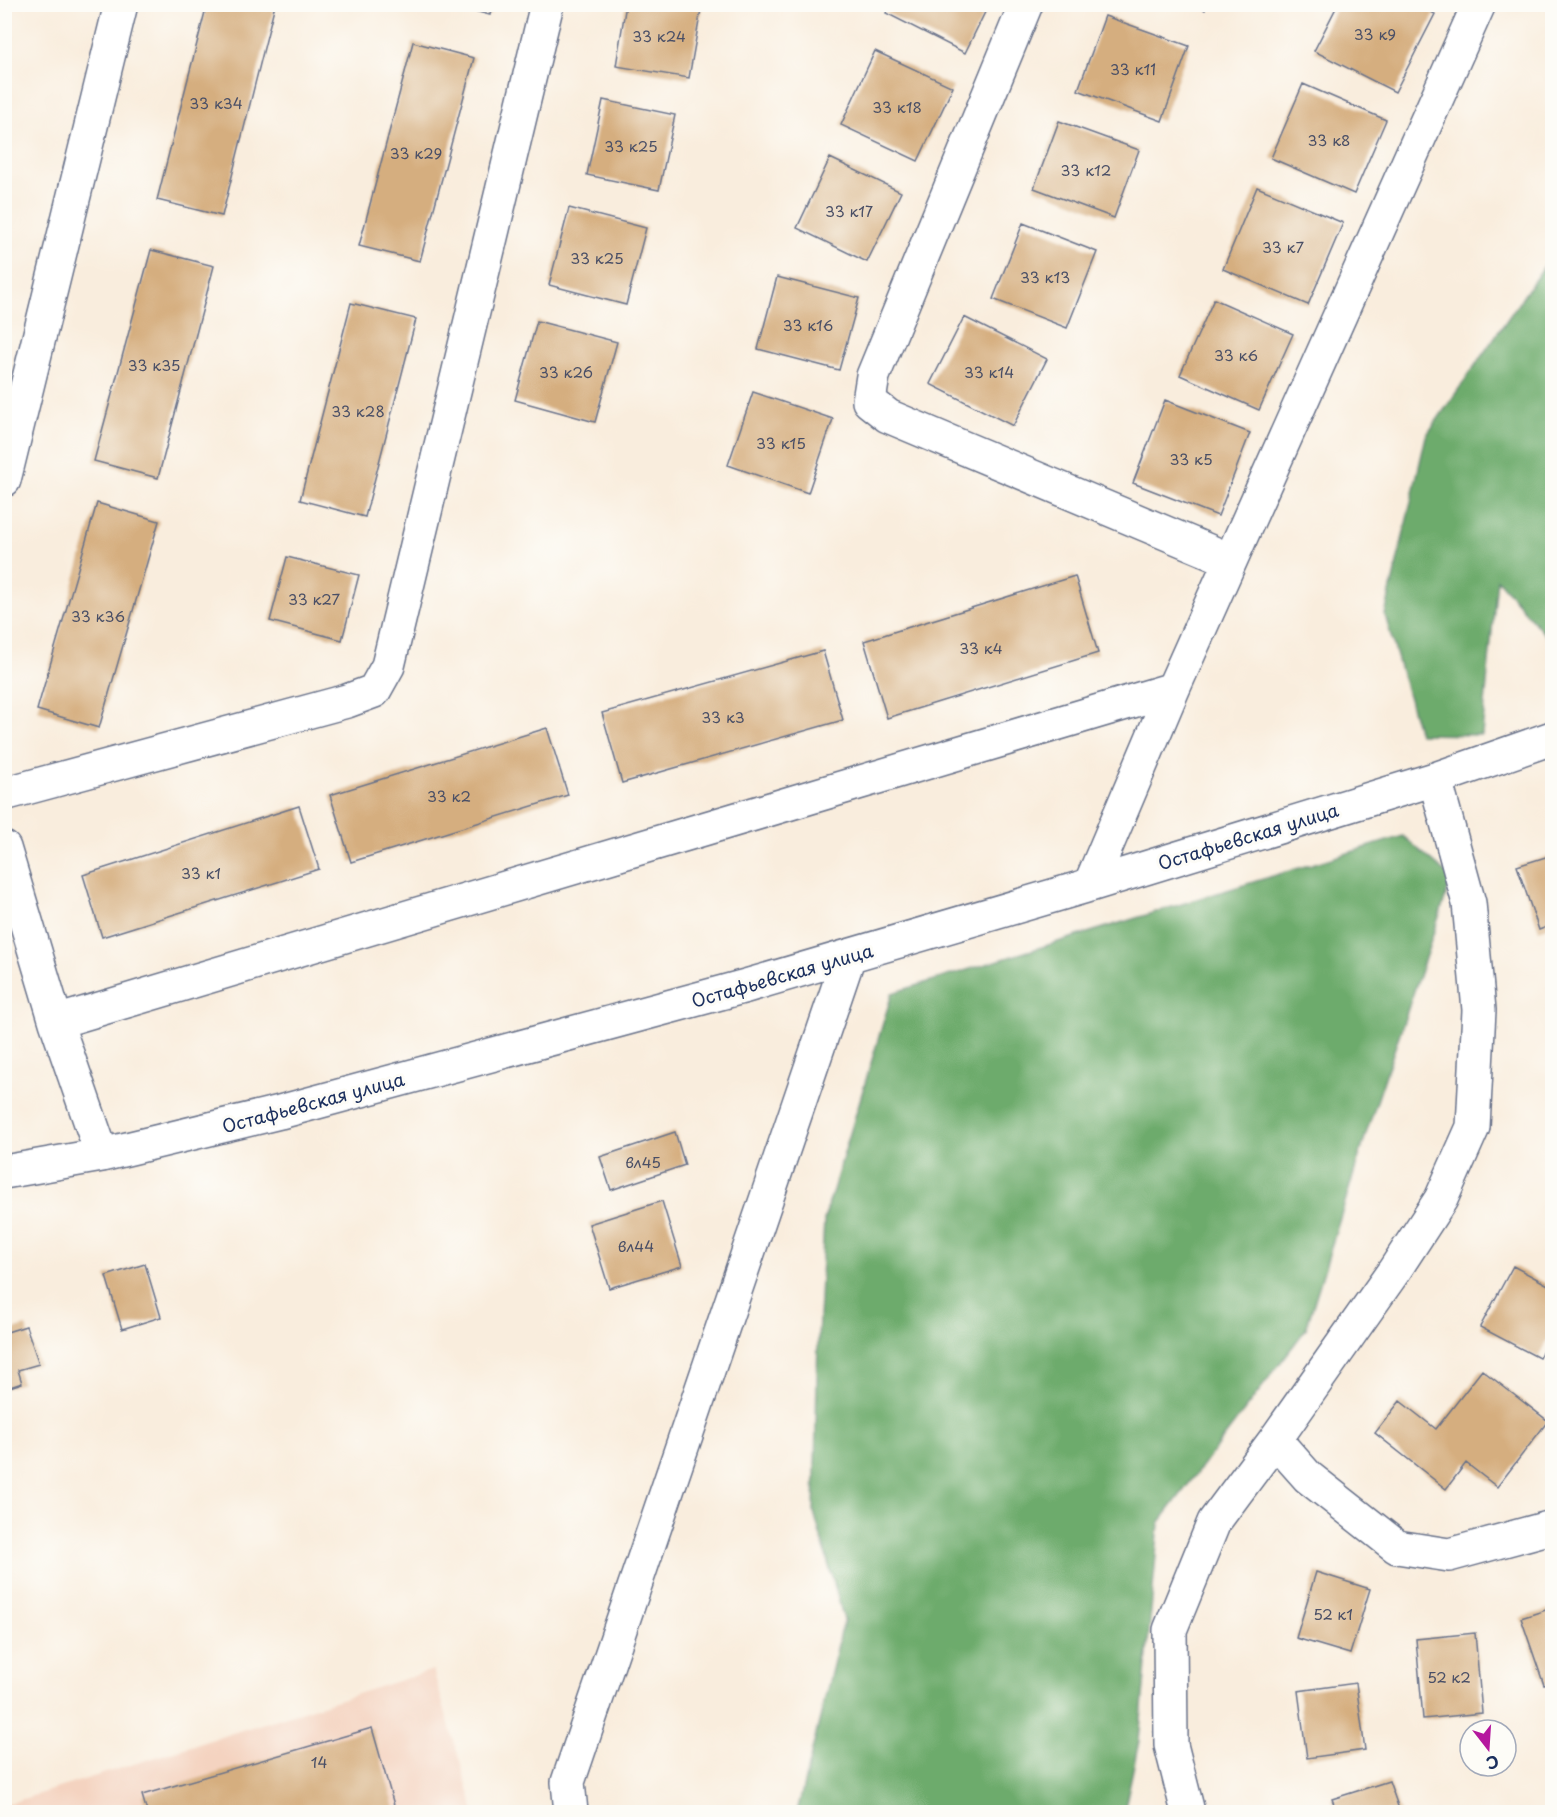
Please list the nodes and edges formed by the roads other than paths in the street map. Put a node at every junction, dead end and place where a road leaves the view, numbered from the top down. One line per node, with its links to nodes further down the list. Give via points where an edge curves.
1 (121, 4): 5 (street)
2 (547, 4): 10 (street, via 388,666 374,691)
3 (1026, 4): 6 (street, via 873,376 869,401 888,416)
4 (1479, 4): 6 (street)
5 (4, 480)
6 (1230, 560): 7 (street)
7 (1173, 689): 12 (street); 14 (street)
8 (1551, 740): 9 (street, Остафьевская улица)
9 (1435, 779): 12 (street, Остафьевская улица); 17 (street, via 1469,903 1479,1010 1473,1127 1441,1199)
10 (4, 794)
11 (4, 848): 14 (street)
12 (1090, 885): 13 (street, Остафьевская улица)
13 (849, 956): 15 (street, Остафьевская улица, via 280,1112); 19 (street, via 568,1782)
14 (56, 1022): 15 (street)
15 (102, 1155): 16 (street, Остафьевская улица)
16 (4, 1172)
17 (1275, 1440): 18 (street, via 1308,1477 1397,1547 1449,1555); 20 (street, via 1214,1522 1170,1630 1171,1745)
18 (1552, 1527)
19 (571, 1812)
20 (1188, 1812)

